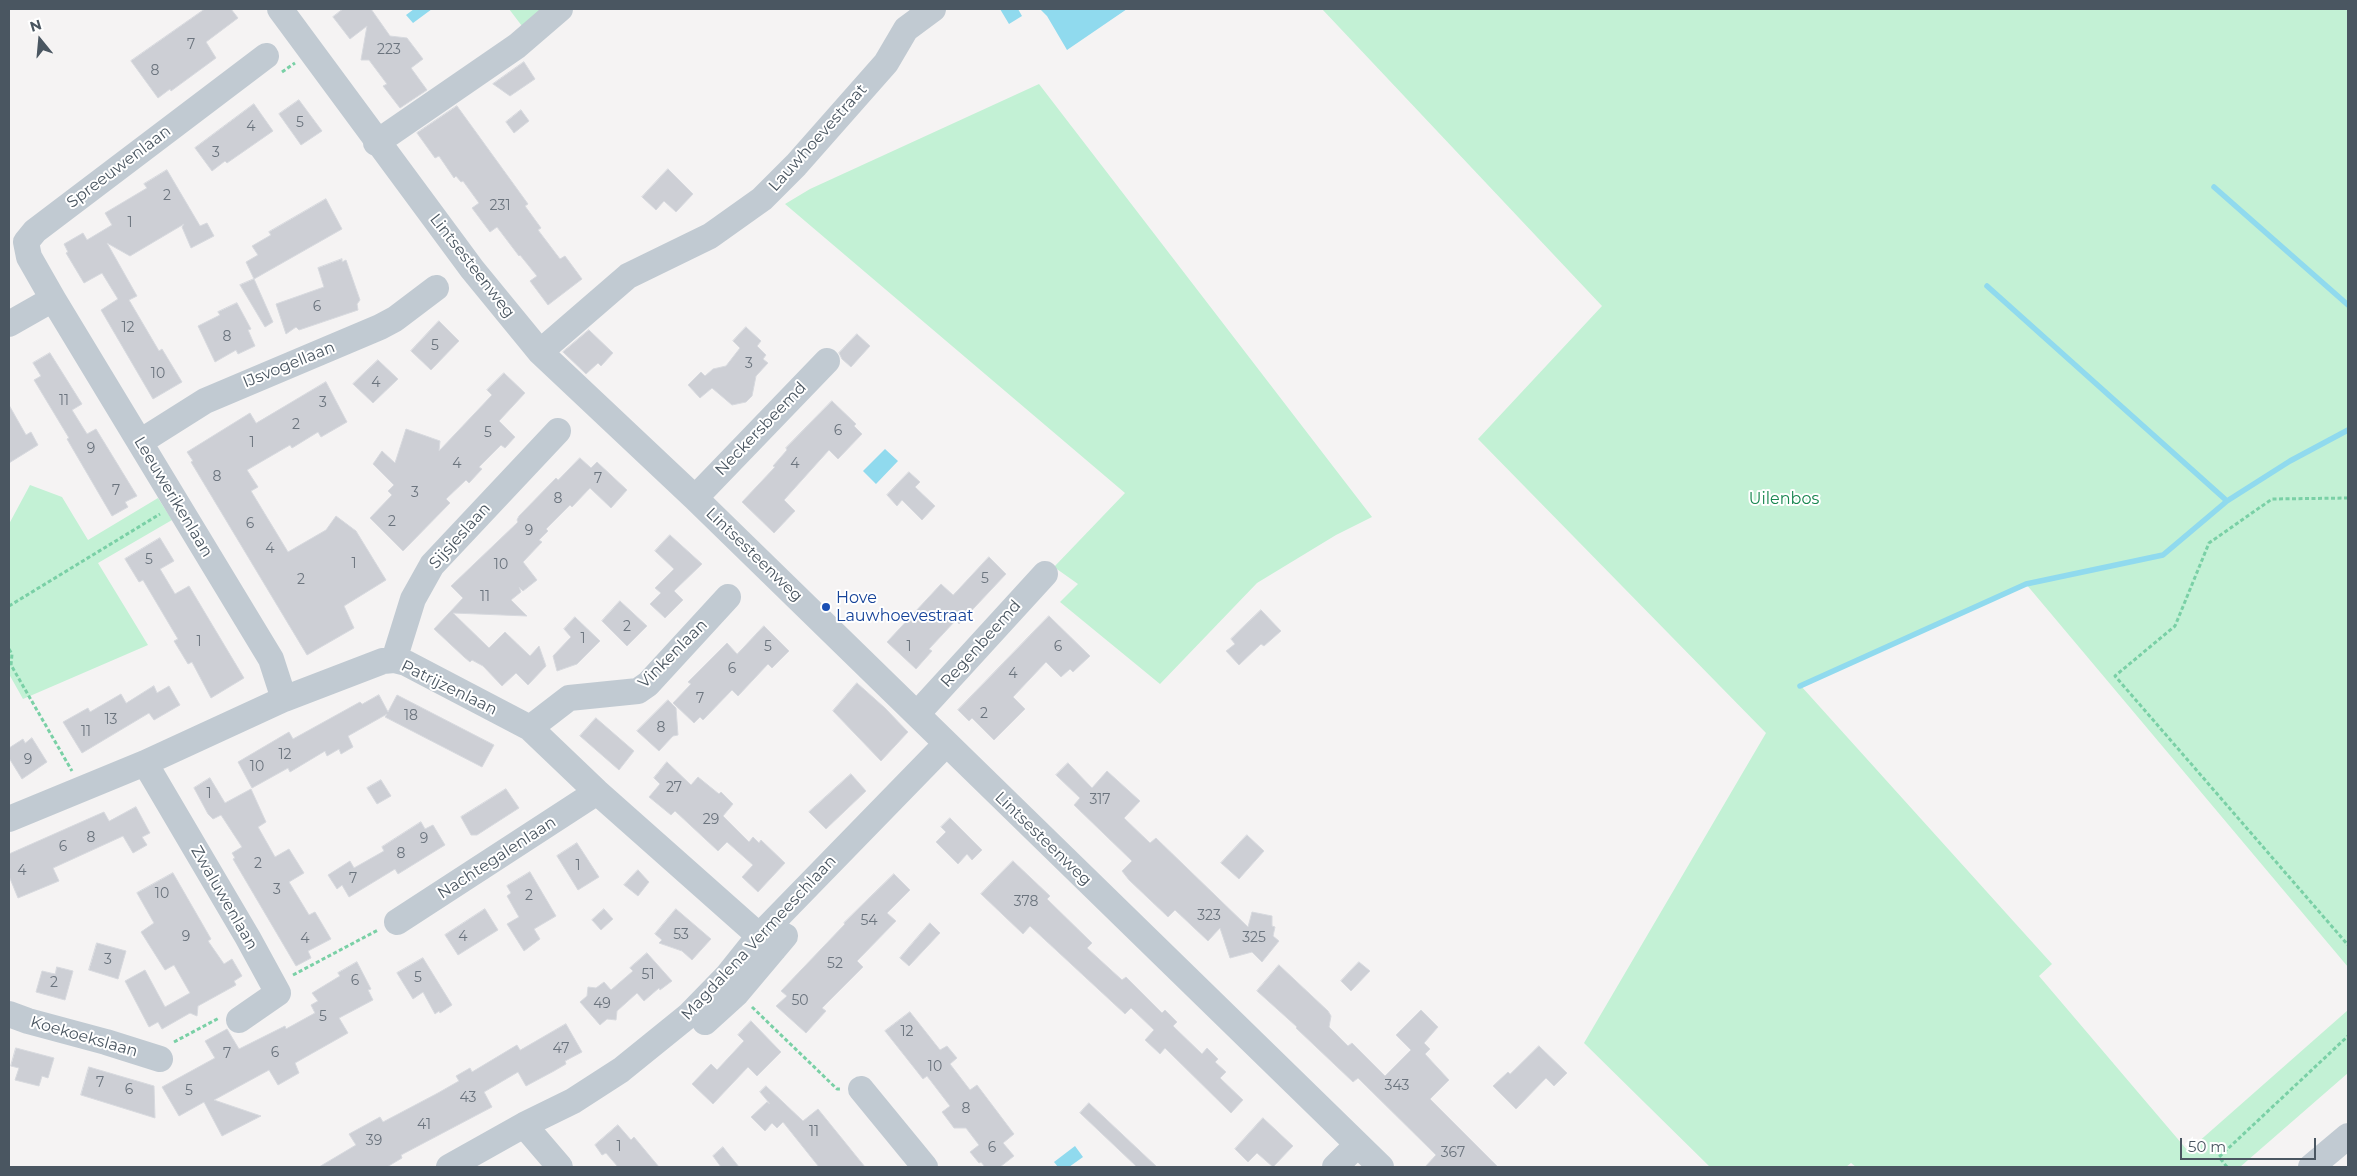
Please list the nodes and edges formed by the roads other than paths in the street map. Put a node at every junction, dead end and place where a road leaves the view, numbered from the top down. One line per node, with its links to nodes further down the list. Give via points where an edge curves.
1 (280, 9): 5 (street, Lintsesteenweg)
2 (560, 9): 5 (street, via 516,46)
3 (933, 9): 9 (street, Lauwhoevestraat, via 906,29 886,63 762,199 710,236 628,276)
4 (266, 56): 7 (street, Spreeuwenlaan, via 34,231 26,242 30,256)
5 (376, 142): 9 (street, Lintsesteenweg, via 472,269)
6 (436, 288): 12 (street, IJsvogellaan, via 380,327 205,401)
7 (54, 299): 8 (street); 12 (street, Leeuwerikenlaan)
8 (9, 324)
9 (540, 352): 13 (street, Lintsesteenweg)
10 (827, 361): 13 (street, Neckersbeemd)
11 (558, 431): 16 (street, Sijsjeslaan, via 432,565 413,599)
12 (140, 442): 17 (street, Leeuwerikenlaan, via 271,659)
13 (695, 498): 18 (street, Lintsesteenweg)
14 (1045, 574): 18 (street, Regenbeemd)
15 (728, 597): 19 (street, Vinkenlaan, via 638,691 569,698)
16 (394, 660): 17 (street, Patrijzenlaan, via 383,661); 19 (street, Patrijzenlaan, via 406,663)
17 (284, 699): 21 (street, Patrijzenlaan)
18 (917, 714): 20 (street, Lintsesteenweg)
19 (530, 728): 22 (street, Patrijzenlaan)
20 (951, 749): 25 (street, Magdalena Vermeeschlaan); 32 (street, Lintsesteenweg)
21 (145, 763): 23 (street, Patrijzenlaan); 27 (street, Zwaluwenlaan, via 278,993)
22 (597, 792): 24 (street, Nachtegalenlaan); 25 (street, Patrijzenlaan)
23 (9, 819)
24 (398, 922)
25 (766, 943): 30 (street, Magdalena Vermeeschlaan, via 727,976 689,1015 628,1064); 30 (street, Magdalena Vermeeschlaan, via 737,993 701,1026 587,1110)
26 (9, 1014): 28 (street, Koekoekslaan)
27 (239, 1020)
28 (160, 1059)
29 (861, 1089): 36 (street)
30 (529, 1131): 33 (street, Magdalena Vermeeschlaan); 34 (street, Magdalena Vermeeschlaan); 35 (street)
31 (2348, 1136): 39 (street)
32 (1357, 1144): 37 (street); 38 (street, Lintsesteenweg)
33 (449, 1167)
34 (483, 1167)
35 (560, 1167)
36 (925, 1167)
37 (1334, 1167)
38 (1381, 1167)
39 (2311, 1167)

